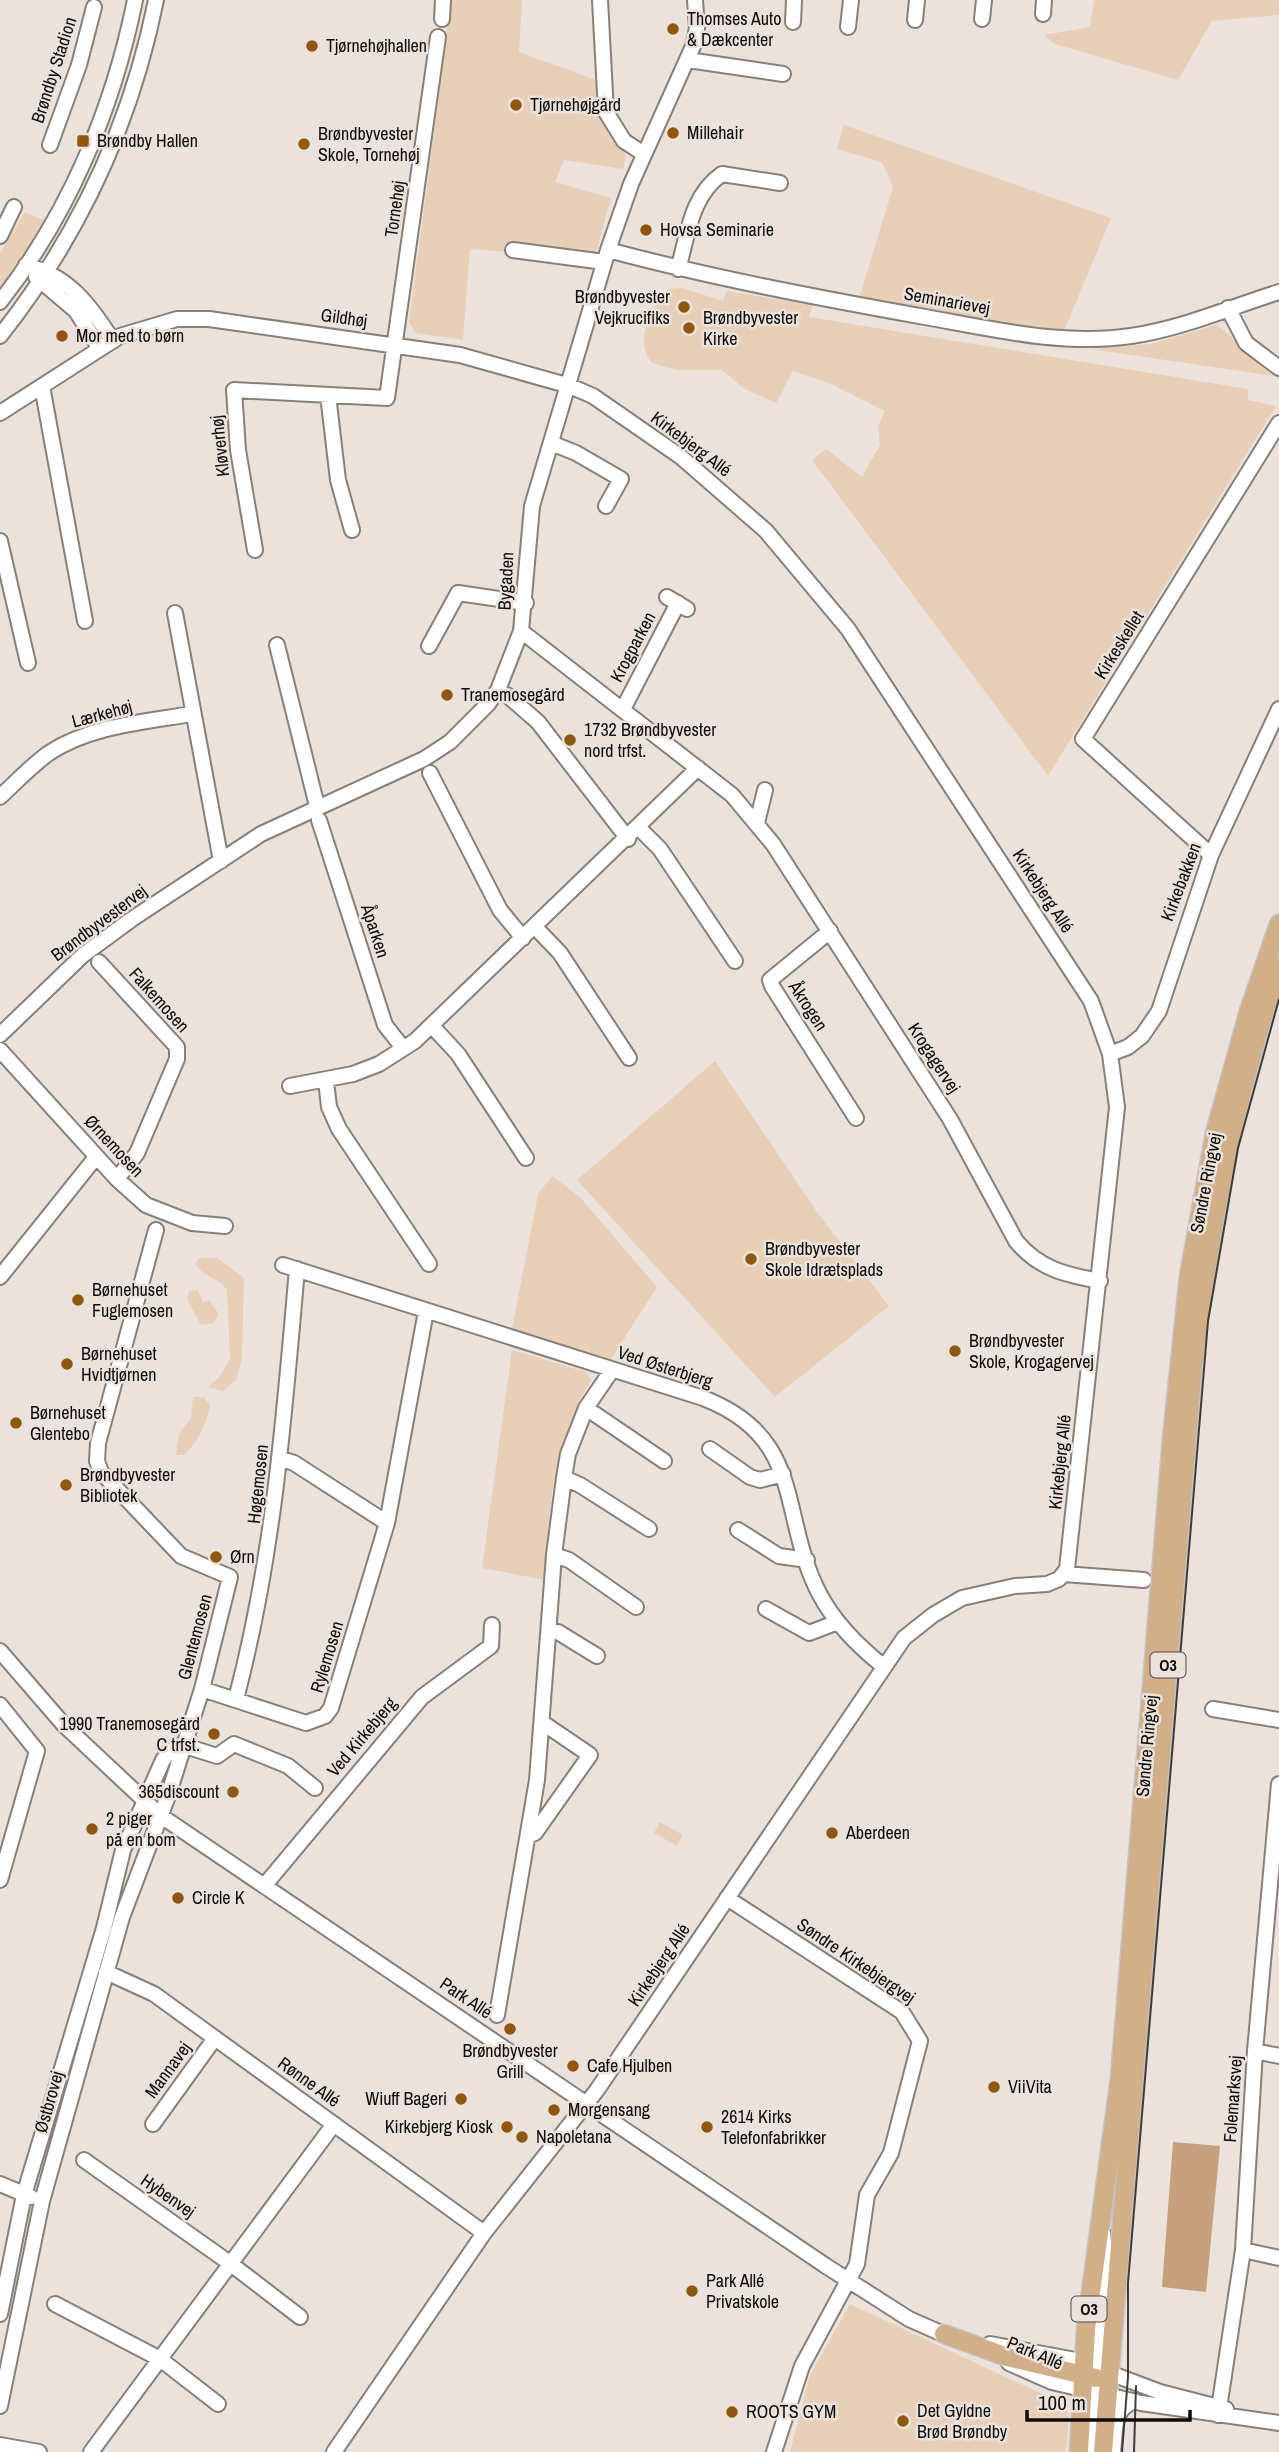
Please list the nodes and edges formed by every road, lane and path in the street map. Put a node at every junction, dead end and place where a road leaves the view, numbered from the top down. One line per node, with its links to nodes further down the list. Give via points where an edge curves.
1 (135, 0): 26 (street, via 121,62 98,129 70,192)
2 (156, 0): 28 (street, via 146,48 117,136 82,215)
3 (443, 0): 11 (street)
4 (600, 0): 20 (street, via 606,111 624,141)
5 (695, 0): 17 (street, Bygaden, via 697,28)
6 (794, 0): 14 (street)
7 (851, 0): 15 (street)
8 (917, 0): 13 (street)
9 (984, 0): 12 (street)
10 (94, 7): 19 (street, Brøndby Stadion)
11 (442, 19)
12 (982, 19)
13 (915, 20)
14 (793, 22)
15 (848, 27)
16 (438, 37): 33 (street, Tornehøj)
17 (688, 61): 18 (street); 20 (street, Bygaden)
18 (783, 74)
19 (50, 145)
20 (644, 154): 25 (street, Bygaden)
21 (780, 183): 27 (street, via 722,174 709,183 699,196)
22 (14, 207): 23 (street)
23 (0, 236)
24 (513, 250): 25 (street)
25 (606, 256): 27 (street, Seminarievej); 37 (street, Bygaden)
26 (26, 265): 28 (street); 30 (street)
27 (678, 269): 31 (street, Seminarievej, via 1044,336 1132,336)
28 (44, 276): 32 (street); 34 (street)
29 (1279, 292): 31 (street, Seminarievej)
30 (0, 302)
31 (1228, 308): 35 (street, via 1247,343)
32 (0, 336)
33 (396, 344): 34 (street, Gildhøj, via 209,319 177,319); 37 (street, Gildhøj, via 460,355); 38 (street, Kløverhøj, via 387,398)
34 (106, 345): 36 (street, Gildhøj)
35 (1279, 368)
36 (42, 386): 39 (street, Gildhøj); 49 (street)
37 (570, 386): 41 (street, Bygaden); 79 (street, Kirkebjerg Allé, via 612,409 712,481 766,531 818,590 880,674 1087,994)
38 (328, 395): 43 (street, via 338,480); 45 (street, Kløverhøj, via 234,390 238,450)
39 (0, 413)
40 (1279, 423): 66 (street, Kirkeskellet, via 1083,739)
41 (551, 443): 42 (street, via 621,479); 46 (street, Bygaden, via 527,537)
42 (606, 506)
43 (352, 530)
44 (0, 541): 53 (street)
45 (255, 550)
46 (526, 603): 50 (street, Bygaden); 52 (street, via 458,593)
47 (677, 603): 55 (street, Krogparken)
48 (175, 612): 57 (street)
49 (85, 621)
50 (521, 631): 55 (street, Krogagervej); 62 (street, Bygaden, via 498,690 450,742)
51 (277, 645): 62 (street)
52 (429, 646)
53 (28, 663)
54 (507, 695): 65 (street, via 538,722)
55 (623, 709): 58 (street, Krogagervej)
56 (1279, 709): 66 (street, Kirkebakken)
57 (191, 714): 61 (street, Lærkehøj, via 94,732 72,741 33,765); 67 (street)
58 (698, 768): 63 (street, Krogagervej); 64 (street)
59 (430, 773): 71 (street, via 500,910)
60 (765, 790): 63 (street)
61 (0, 797)
62 (318, 813): 67 (street, Bygaden); 77 (street, Åparken, via 385,1025)
63 (757, 823): 70 (street, Krogagervej)
64 (639, 828): 65 (street); 72 (street, via 660,849)
65 (628, 839): 69 (street)
66 (1211, 855): 79 (street, Kirkebakken, via 1158,1010 1142,1036)
67 (225, 858): 76 (street, Brøndbyvestervej, via 88,951)
68 (1279, 924): 153 (main road, Søndre Ringvej / O3, via 1215,1133 1189,1276 1120,2078 1086,2329)
69 (535, 926): 71 (street); 80 (street, via 560,953)
70 (830, 932): 83 (street, Åkrogen, via 771,980); 91 (street, Krogagervej, via 956,1128 1016,1241 1049,1269)
71 (523, 938): 75 (street)
72 (735, 961)
73 (99, 962): 86 (street, Falkemosen, via 177,1046 177,1059 137,1153)
74 (1279, 967): 153 (main road, Søndre Ringvej / O3, via 1230,1138 1193,1363)
75 (432, 1026): 77 (street); 85 (street, via 458,1054)
76 (0, 1035)
77 (403, 1048): 81 (street, via 379,1064)
78 (0, 1050): 84 (street, Ørnemosen)
79 (1110, 1054): 91 (street, Kirkebjerg Allé, via 1117,1107)
80 (629, 1058)
81 (326, 1081): 82 (street); 89 (street, via 329,1107 339,1129)
82 (290, 1086)
83 (856, 1118)
84 (96, 1157): 86 (street, Ørnemosen); 90 (street)
85 (526, 1158)
86 (117, 1179): 87 (street, Ørnemosen, via 146,1205 164,1214)
87 (225, 1226)
88 (156, 1230): 115 (street, Glentemosen, via 97,1461 101,1472 181,1556 230,1577)
89 (430, 1263)
90 (3, 1267)
91 (1100, 1281): 105 (street, Kirkebjerg Allé)
92 (426, 1311): 93 (street, Ved Østerbjerg); 96 (street, Høgemosen, via 290,1267); 100 (street, Rylemosen)
93 (612, 1370): 94 (street); 98 (street, Ved Østerbjerg, via 728,1409 771,1449)
94 (586, 1408): 97 (street); 99 (street)
95 (710, 1449): 98 (street, via 750,1477 760,1480)
96 (282, 1459): 100 (street); 116 (street, Høgemosen, via 264,1577)
97 (664, 1461)
98 (783, 1474): 104 (street, Ved Østerbjerg)
99 (564, 1478): 101 (street); 103 (street)
100 (387, 1523): 116 (street, Rylemosen, via 339,1684 325,1716 306,1723)
101 (649, 1529)
102 (738, 1530): 104 (street, via 779,1556)
103 (554, 1555): 107 (street, via 569,1560); 111 (street)
104 (807, 1560): 109 (street, Ved Østerbjerg, via 818,1592)
105 (1064, 1574): 106 (street, Kirkebjerg Allé); 114 (street, Kirkebjerg Allé, via 1047,1584 987,1590 947,1606 909,1634)
106 (1144, 1580)
107 (636, 1607)
108 (766, 1609): 109 (street, via 808,1633)
109 (838, 1622): 114 (street, Ved Østerbjerg)
110 (492, 1625): 128 (street, Ved Kirkebjerg, via 491,1646 422,1697)
111 (549, 1630): 113 (street); 120 (street)
112 (0, 1651): 124 (street, Park Allé, via 50,1711)
113 (597, 1656)
114 (883, 1666): 130 (street, Kirkebjerg Allé)
115 (202, 1689): 116 (street, Rylemosen); 121 (street, Glentemosen)
116 (236, 1699)
117 (0, 1705): 127 (street, via 37,1751)
118 (1213, 1709): 119 (street)
119 (1279, 1720)
120 (543, 1723): 126 (street); 126 (street, via 590,1755 535,1833)
121 (182, 1745): 123 (street, via 217,1756 234,1744 288,1766); 124 (street, Glentemosen, via 163,1760); 125 (street, Glentemosen)
122 (1279, 1784): 129 (street, Folemarksvej)
123 (315, 1788)
124 (144, 1801): 125 (street, Park Allé); 141 (street, Østbrovej, via 123,1850)
125 (161, 1815): 128 (street, Park Allé); 131 (street, Østbrovej, via 128,1898)
126 (528, 1835): 132 (street)
127 (0, 1880)
128 (264, 1886): 136 (street, Park Allé)
129 (1274, 1889): 134 (street, Folemarksvej)
130 (727, 1898): 136 (street, Kirkebjerg Allé); 147 (street, Søndre Kirkebjergvej, via 902,2012 918,2033 920,2041 892,2147 867,2195 857,2264)
131 (106, 1972): 133 (street, Rønne Allé, via 142,1987); 142 (street, Østbrovej)
132 (497, 2015)
133 (215, 2038): 137 (street, Mannavej); 138 (street, Rønne Allé)
134 (1255, 2051): 135 (street); 144 (street, Folemarksvej)
135 (1279, 2056)
136 (586, 2105): 143 (street, Kirkebjerg Allé); 147 (street, Park Allé)
137 (153, 2124)
138 (334, 2124): 143 (street, Rønne Allé); 146 (street)
139 (84, 2160): 146 (street, Hybenvej)
140 (0, 2184): 141 (street)
141 (24, 2195): 142 (street); 149 (street, Østbrovej)
142 (42, 2200): 156 (street, Østbrovej)
143 (484, 2233): 162 (street, Kirkebjerg Allé)
144 (1243, 2250): 145 (street); 157 (street, Folemarksvej)
145 (1279, 2258)
146 (231, 2264): 150 (street, Hybenvej); 152 (street)
147 (849, 2281): 151 (street, Park Allé, via 909,2319); 163 (street, via 802,2366)
148 (55, 2304): 152 (street)
149 (0, 2314)
150 (300, 2317)
151 (944, 2334): 153 (main road, via 1007,2357)
152 (160, 2359): 155 (street); 161 (street)
153 (1096, 2378): 154 (street); 157 (street); 164 (main road, Søndre Ringvej / O3); 165 (street); 166 (main road, Søndre Ringvej / O3)
154 (1135, 2401): 157 (street); 167 (street, via 1123,2405 1116,2416)
155 (219, 2403)
156 (0, 2406)
157 (1219, 2411): 158 (street)
158 (1279, 2422)
159 (0, 2445): 160 (street)
160 (39, 2452)
161 (90, 2452)
162 (334, 2452)
163 (774, 2452)
164 (1079, 2452)
165 (1093, 2452)
166 (1103, 2452)
167 (1113, 2452)

